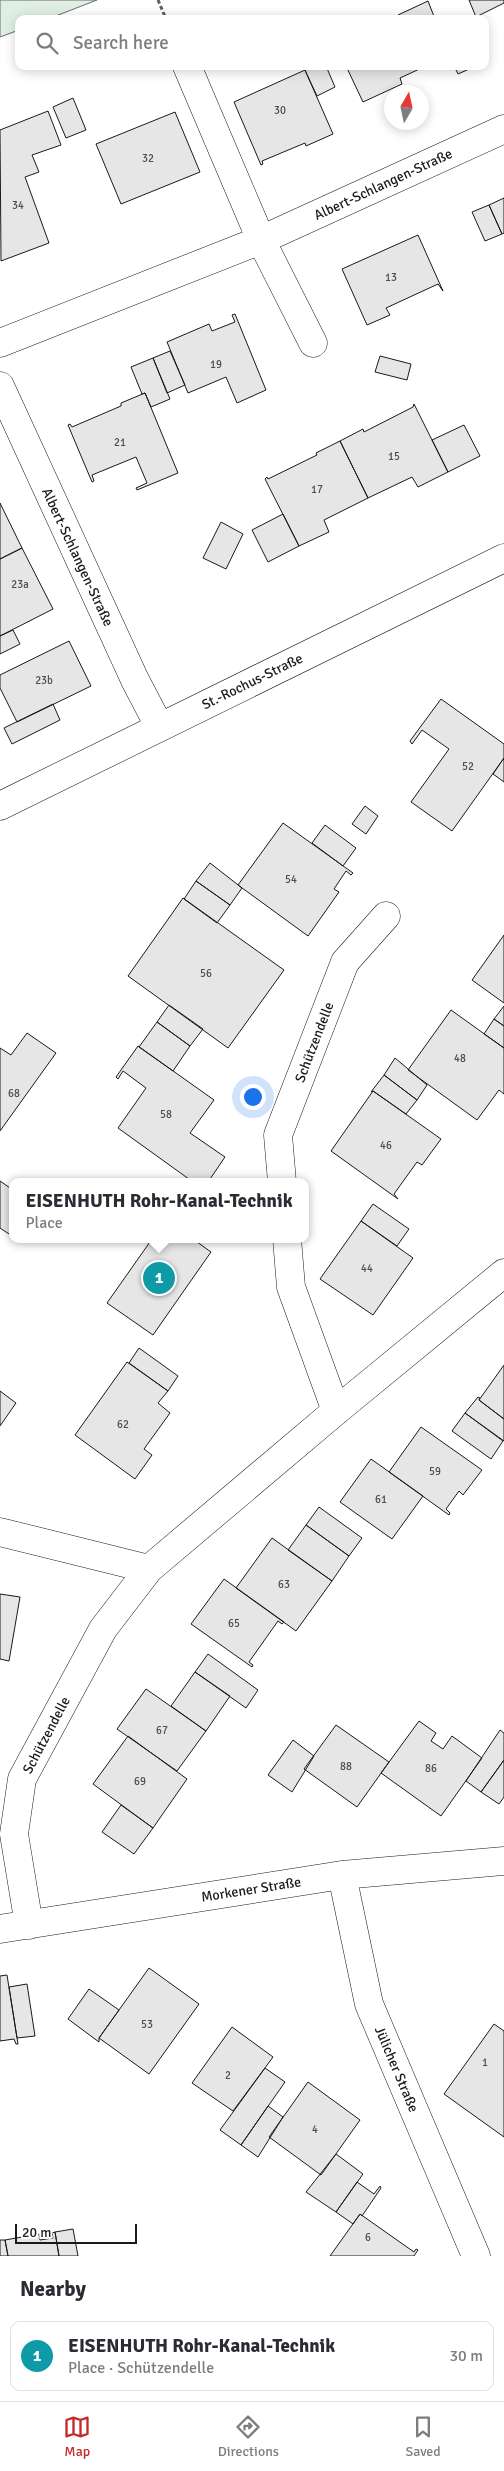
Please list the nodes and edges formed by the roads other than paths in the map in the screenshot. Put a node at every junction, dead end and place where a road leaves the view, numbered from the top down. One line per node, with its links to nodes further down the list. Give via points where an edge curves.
1 (189, 70): 3 (street)
2 (504, 129): 3 (street, Albert-Schlangen-Straße)
3 (261, 240): 4 (street, Albert-Schlangen-Straße); 5 (street)
4 (0, 342)
5 (314, 343)
6 (0, 386): 8 (street, Albert-Schlangen-Straße)
7 (504, 558): 8 (street, St.-Rochus-Straße)
8 (159, 726): 9 (street, St.-Rochus-Straße)
9 (0, 806)
10 (386, 916): 11 (street, Schützendelle, via 345,962 278,1135)
11 (282, 1178)
12 (287, 1243): 14 (street, via 290,1287)
13 (504, 1274): 14 (street, Schützendelle)
14 (336, 1411): 16 (street, Schützendelle)
15 (0, 1532): 16 (street)
16 (149, 1568): 19 (street, Schützendelle, via 103,1629 22,1779 14,1834)
17 (504, 1862): 18 (street, Morkener Straße)
18 (342, 1875): 19 (street, Morkener Straße); 21 (street, Jülicher Straße, via 369,2004)
19 (29, 1925): 20 (street, Morkener Straße)
20 (0, 1929)
21 (476, 2256)

